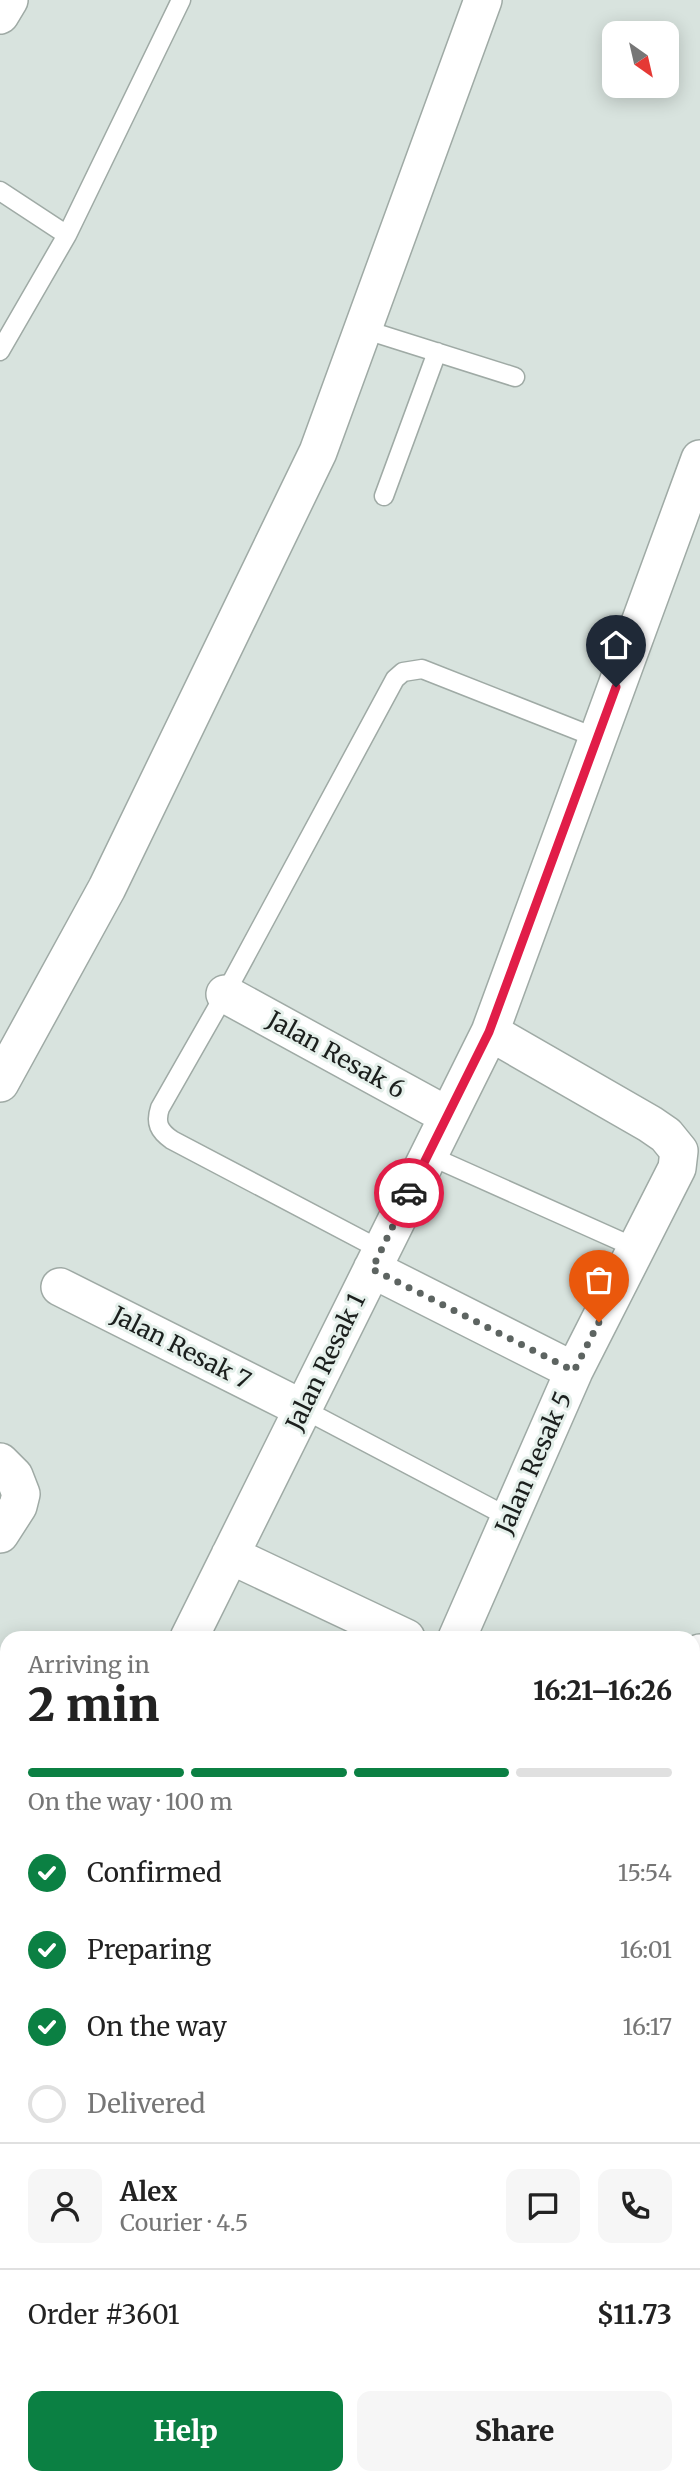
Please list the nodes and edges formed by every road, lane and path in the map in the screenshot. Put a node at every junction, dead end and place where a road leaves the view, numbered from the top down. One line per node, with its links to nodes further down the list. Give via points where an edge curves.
1 (9, 0): 4 (street)
2 (181, 0): 6 (lane)
3 (483, 0): 7 (street)
4 (0, 15)
5 (0, 191): 6 (lane)
6 (67, 235): 8 (lane)
7 (363, 329): 9 (lane); 16 (street, via 312,464 107,888)
8 (0, 351)
9 (437, 352): 10 (lane); 12 (lane)
10 (515, 377)
11 (700, 458): 13 (street, Jalan Resak 1)
12 (384, 496)
13 (597, 738): 14 (lane, via 422,669 403,672 395,679); 15 (street, Jalan Resak 1)
14 (225, 994): 17 (street, Jalan Resak 6); 20 (lane, via 160,1108 156,1119 161,1133)
15 (489, 1032): 17 (street, Jalan Resak 1); 19 (street, Jalan Resak 5, via 650,1124 679,1152 677,1168)
16 (0, 1083)
17 (448, 1116): 18 (street, Jalan Resak 1)
18 (428, 1155): 19 (lane); 20 (street, Jalan Resak 1)
19 (636, 1248): 22 (street, Jalan Resak 5)
20 (377, 1260): 22 (street); 23 (street, Jalan Resak 1)
21 (60, 1287): 23 (street, Jalan Resak 7)
22 (574, 1371): 25 (street, Jalan Resak 5)
23 (303, 1409): 25 (lane); 27 (street, Jalan Resak 1)
24 (0, 1462): 26 (street, via 14,1476 22,1494)
25 (510, 1518): 30 (street, Jalan Resak 5)
26 (0, 1534)
27 (230, 1555): 28 (street, Jalan Resak 1); 29 (street)
28 (192, 1631)
29 (391, 1631)
30 (460, 1631)

